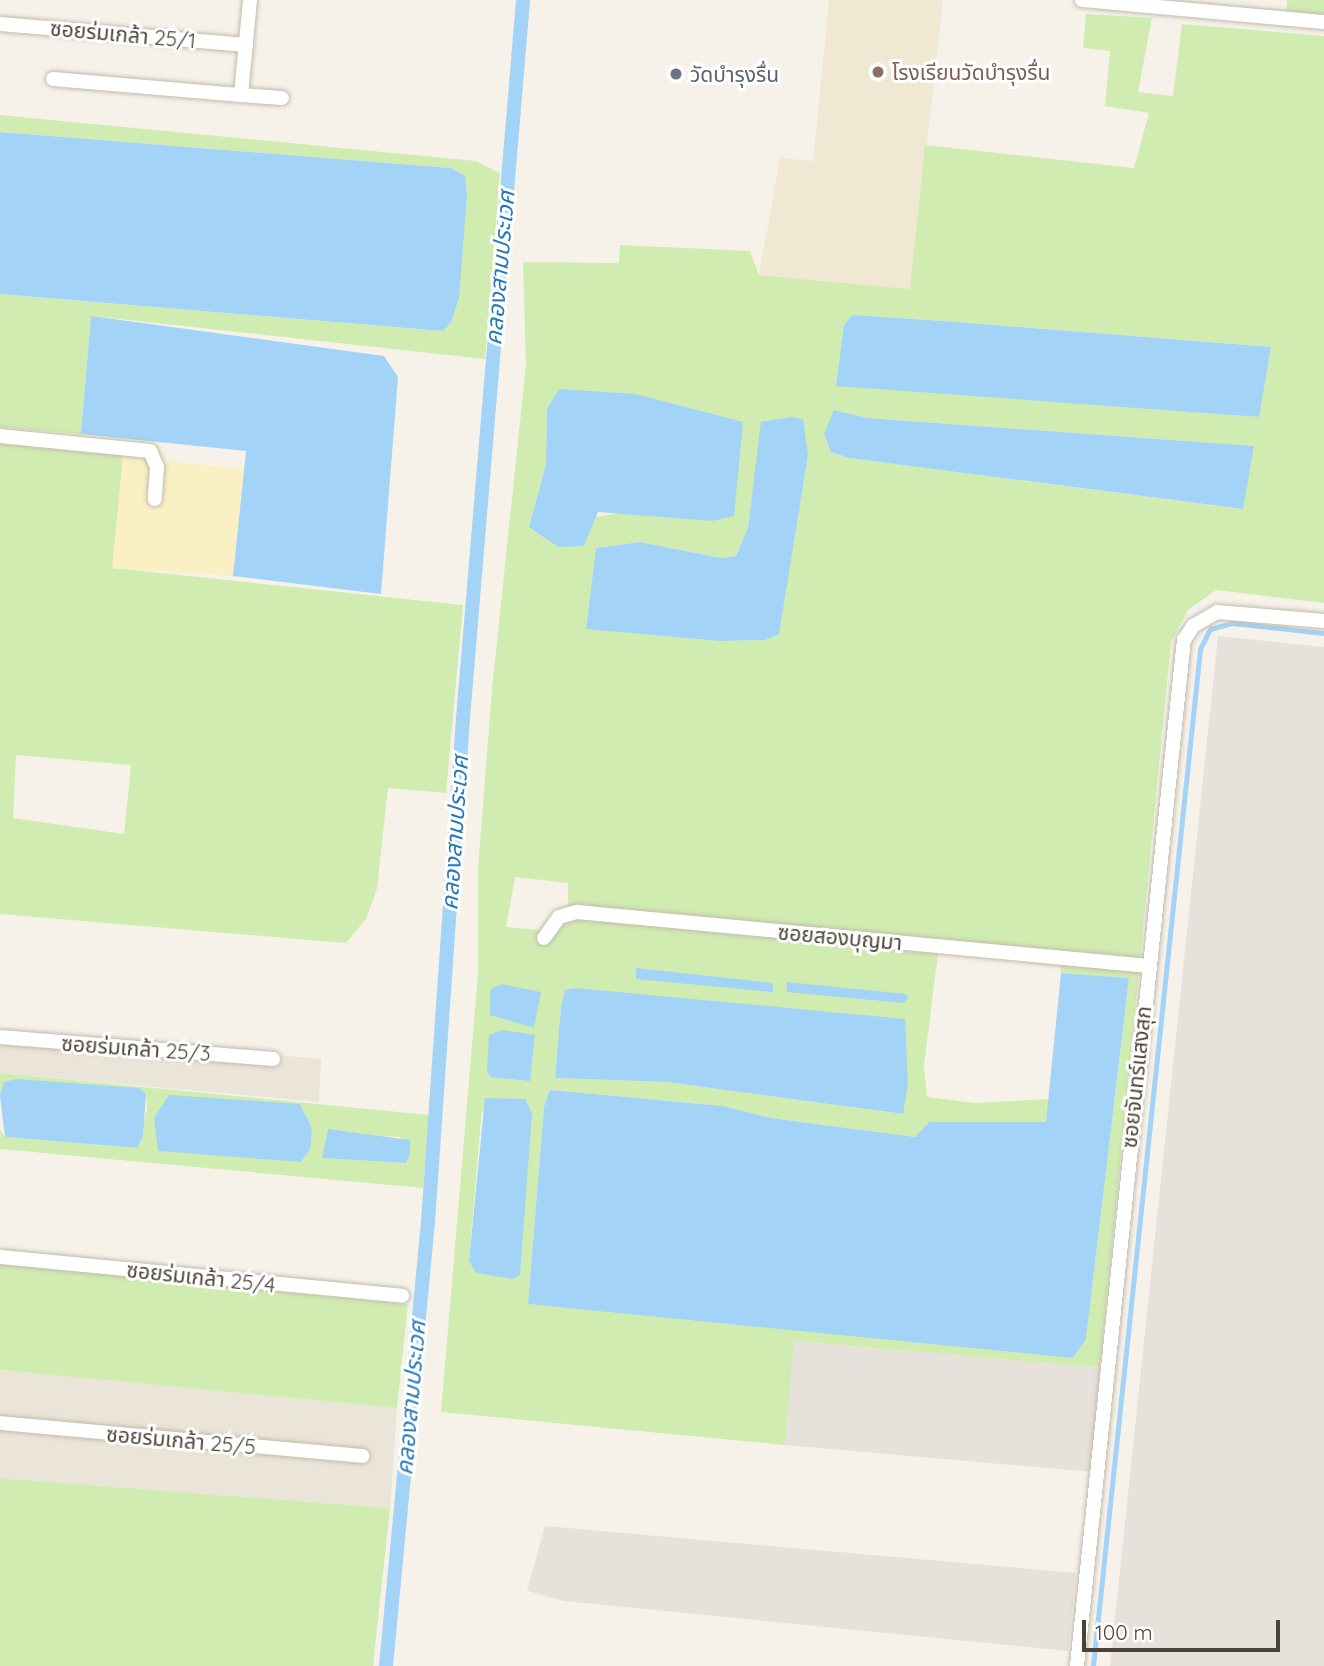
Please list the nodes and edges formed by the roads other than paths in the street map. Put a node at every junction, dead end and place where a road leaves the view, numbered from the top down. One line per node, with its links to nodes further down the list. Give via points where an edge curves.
1 (250, 0): 5 (street)
2 (1082, 0): 3 (street)
3 (1324, 22)
4 (0, 24): 5 (street, ซอยร่มเกล้า 25/1)
5 (246, 45): 7 (street)
6 (53, 79): 7 (street)
7 (242, 94): 8 (street)
8 (282, 98)
9 (0, 436): 10 (street, via 150,451 158,467)
10 (155, 499)
11 (1324, 621): 13 (street, ซอยจันทร์แสงสุก, via 1217,612 1193,626 1184,640)
12 (544, 938): 13 (street, ซอยสองบุญมา, via 559,917 577,912)
13 (1148, 966): 20 (street, ซอยจันทร์แสงสุก)
14 (0, 1037): 15 (street, ซอยร่มเกล้า 25/3)
15 (273, 1059)
16 (0, 1257): 17 (street, ซอยร่มเกล้า 25/4)
17 (402, 1296)
18 (0, 1423): 19 (street, ซอยร่มเกล้า 25/5)
19 (362, 1457)
20 (1077, 1666)

